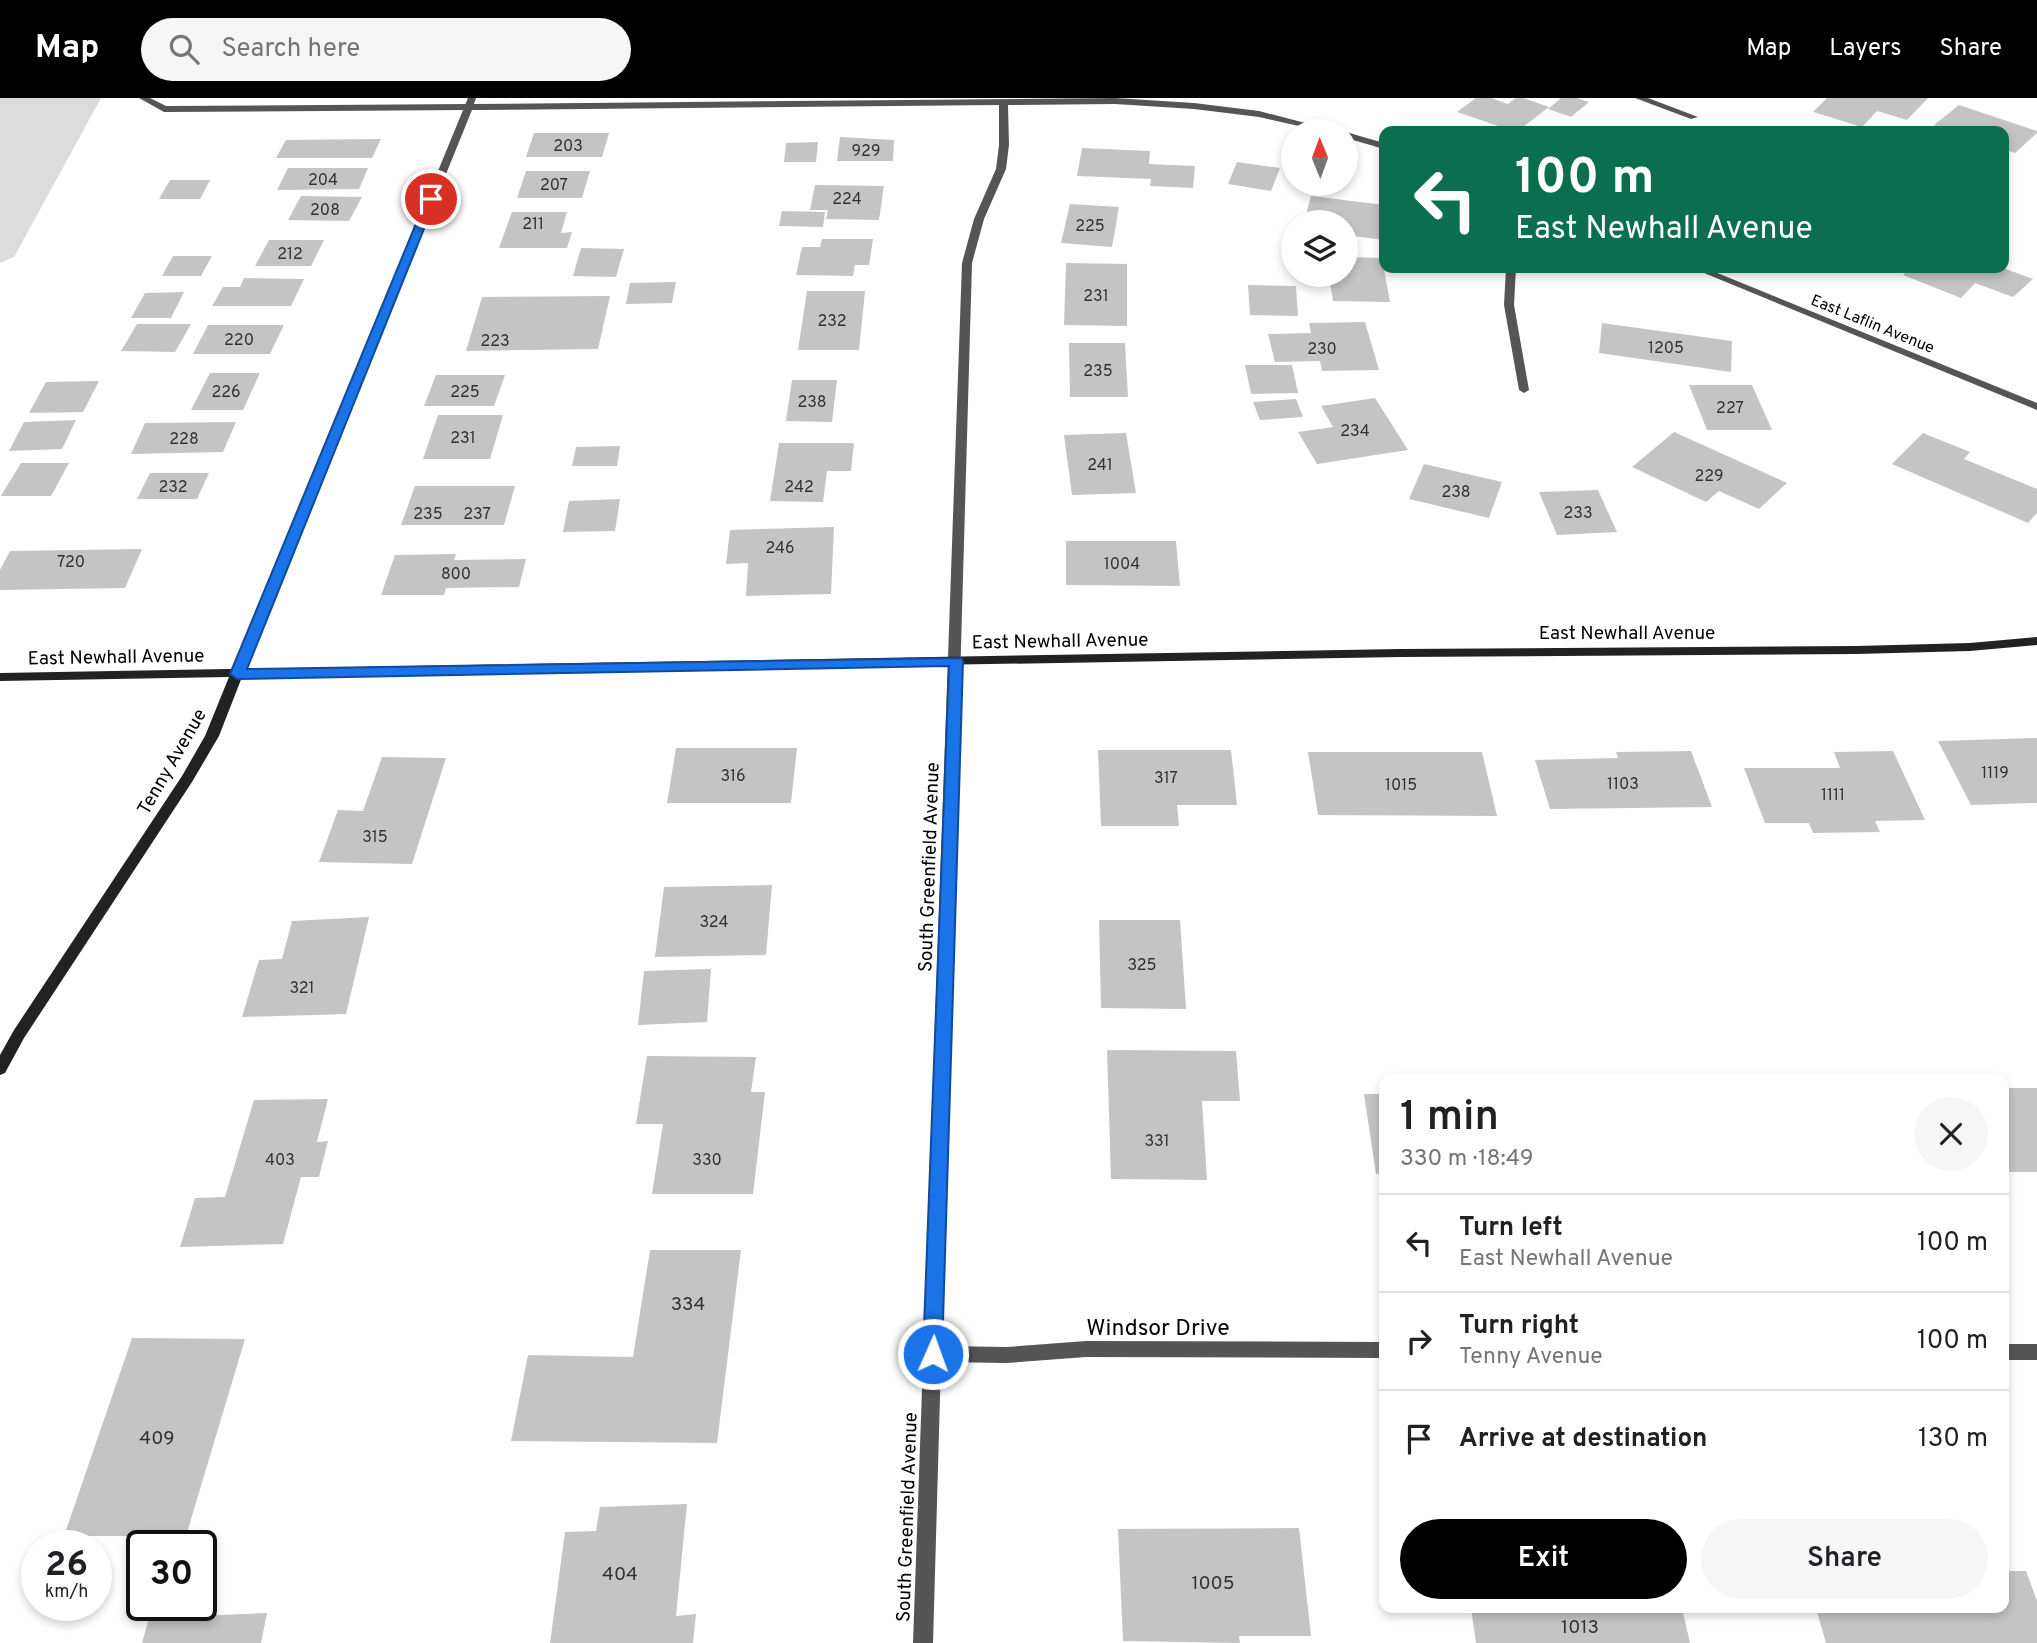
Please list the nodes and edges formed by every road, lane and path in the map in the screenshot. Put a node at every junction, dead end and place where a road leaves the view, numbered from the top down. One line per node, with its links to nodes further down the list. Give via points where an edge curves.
1 (143, 98): 4 (street, via 164,109)
2 (1639, 98): 5 (street)
3 (1003, 99): 4 (street); 6 (street, via 1194,106); 14 (street, South Greenfield Avenue, via 1001,169 979,219 967,263)
4 (470, 103): 15 (street, Tenny Avenue)
5 (1694, 117)
6 (1281, 119)
7 (1358, 138): 8 (street)
8 (1379, 144)
9 (1511, 273): 11 (street, via 1509,305)
10 (1709, 273): 12 (street, East Laflin Avenue)
11 (1524, 390)
12 (2037, 407)
13 (2037, 641): 14 (street, East Newhall Avenue, via 1856,650)
14 (956, 661): 15 (street, East Newhall Avenue); 21 (street, South Greenfield Avenue)
15 (237, 674): 16 (street, East Newhall Avenue); 17 (street, Tenny Avenue, via 212,736 187,779)
16 (0, 677)
17 (0, 1069)
18 (1379, 1350): 21 (street, Windsor Drive, via 1086,1349)
19 (2009, 1352): 20 (street)
20 (2037, 1352)
21 (933, 1354): 22 (street, South Greenfield Avenue)
22 (923, 1643)

